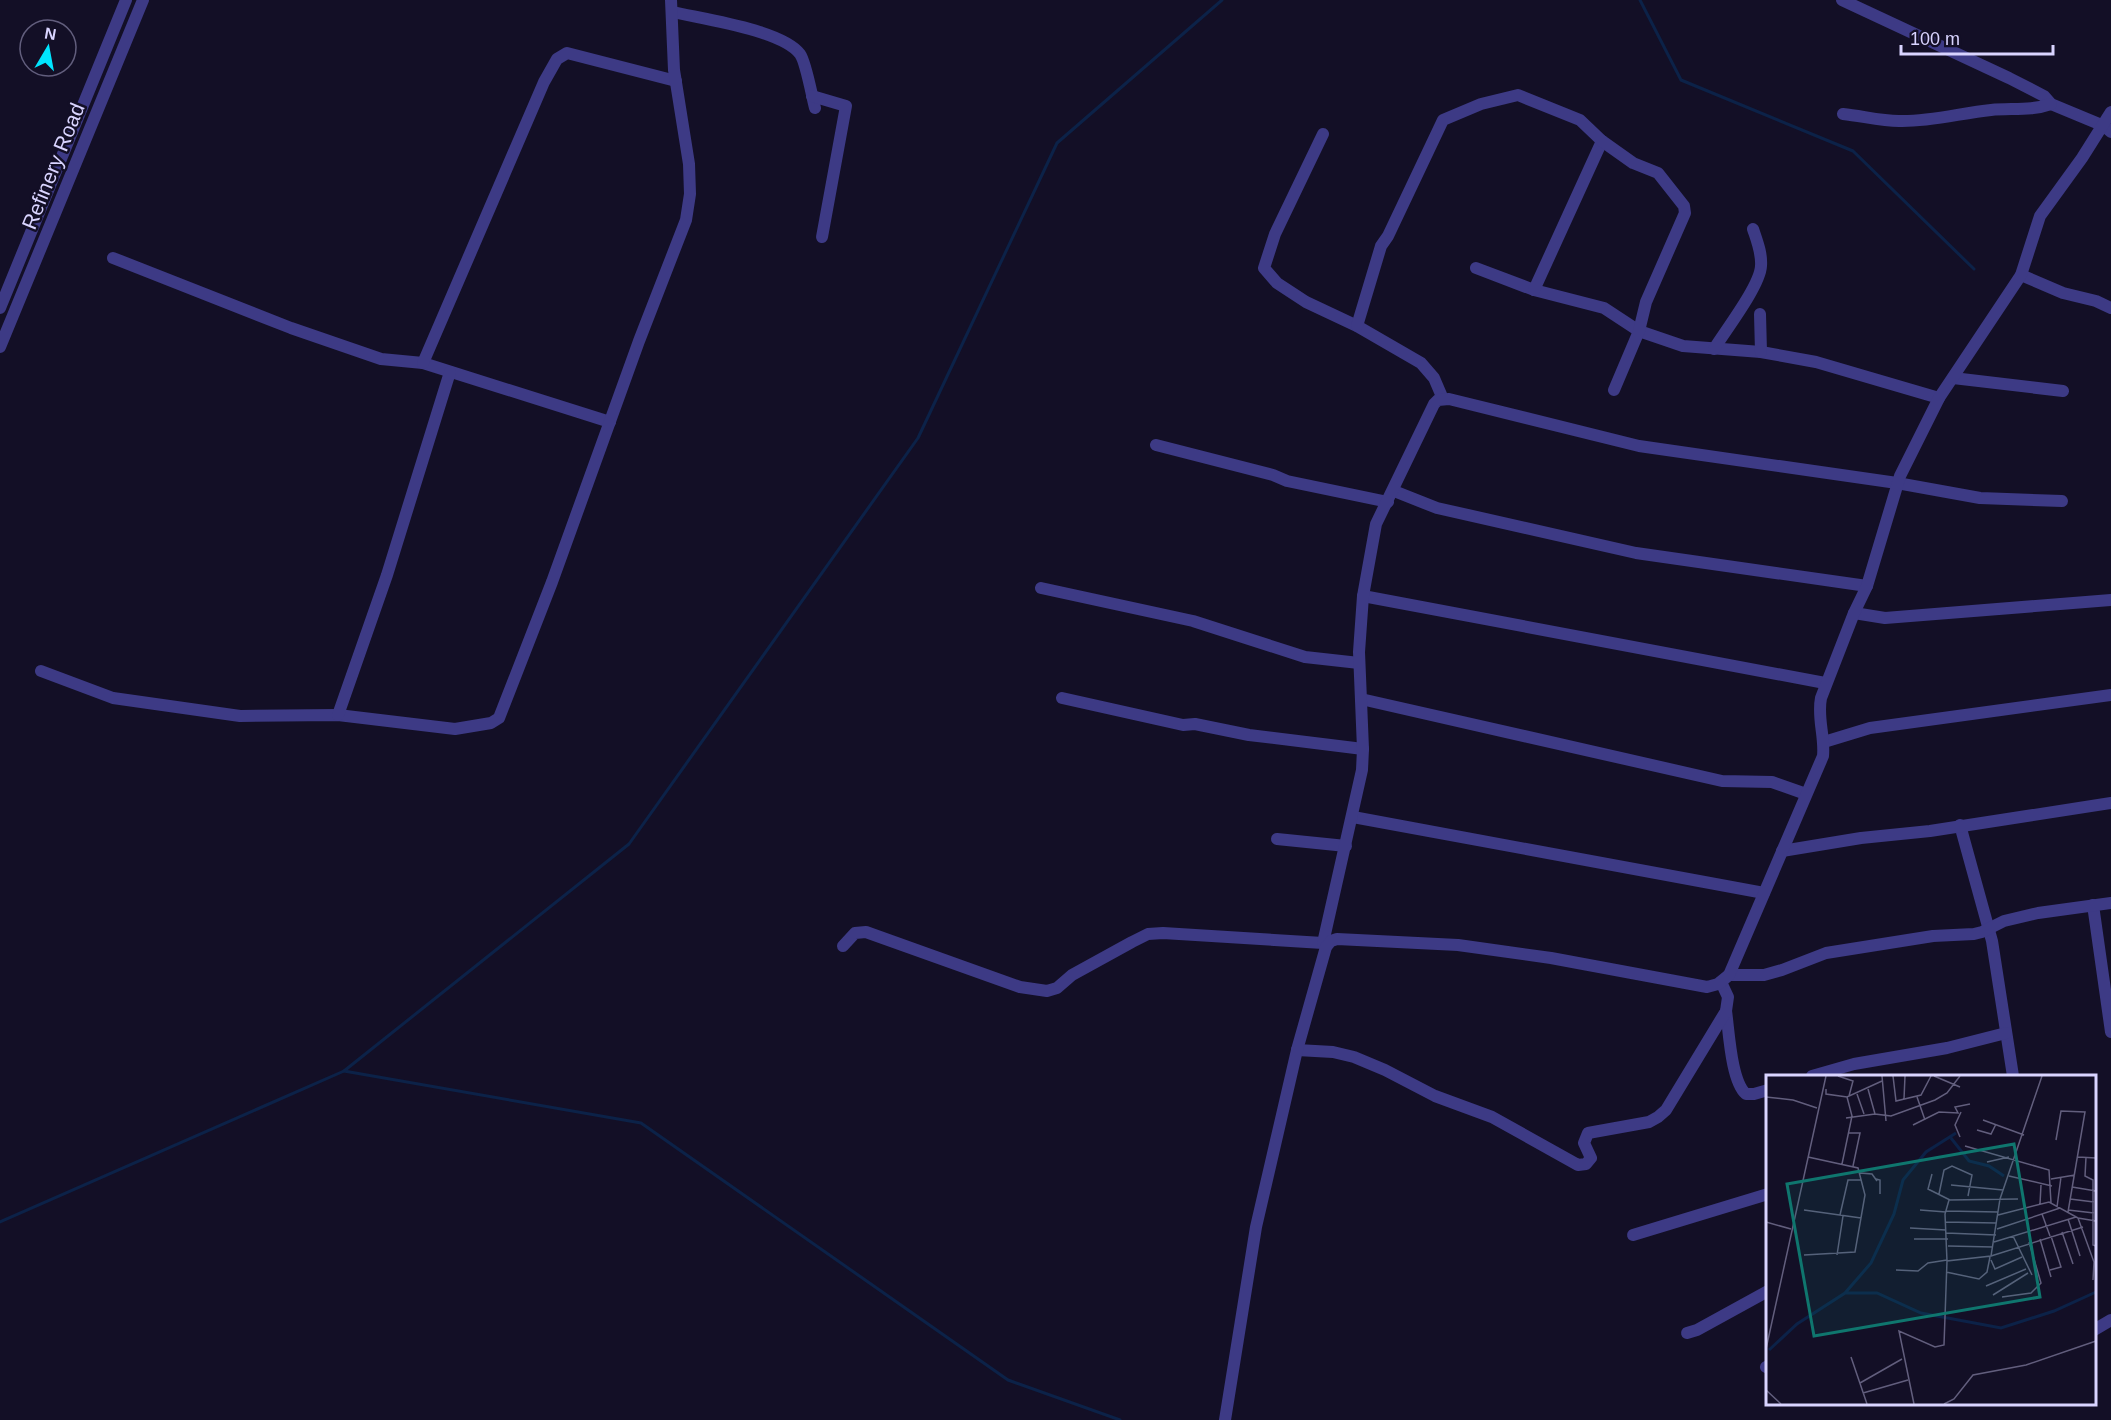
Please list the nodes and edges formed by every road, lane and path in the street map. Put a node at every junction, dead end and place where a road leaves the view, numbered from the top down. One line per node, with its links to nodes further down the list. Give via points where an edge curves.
1 (126, 0): 18 (street, Refinery Road)
2 (143, 0): 23 (street, Refinery Road)
3 (1842, 0): 6 (street, via 2009,78 2044,96)
4 (672, 6): 5 (street); 13 (street, via 783,41 801,55 813,102 846,106)
5 (676, 81): 26 (street, via 567,53 557,59 543,82); 33 (street, via 688,164 690,194 686,220)
6 (2051, 104): 8 (street, via 1899,121); 9 (street)
7 (2111, 112): 9 (street)
8 (1843, 114)
9 (2108, 129): 16 (street, via 2040,216)
10 (1323, 134): 21 (street, via 1275,234 1264,268 1277,283 1306,302)
11 (1602, 141): 17 (street); 21 (street, via 1580,120 1518,95 1481,104 1443,120 1381,246); 22 (street, via 1633,163 1658,173 1684,206 1685,213 1646,302)
12 (1753, 229): 24 (street, via 1761,252 1761,268)
13 (822, 237)
14 (114, 258): 26 (street, via 381,359)
15 (1476, 268): 17 (street)
16 (2021, 275): 19 (street); 28 (street)
17 (1534, 290): 22 (street, via 1604,308)
18 (0, 308)
19 (2111, 308)
20 (1760, 314): 25 (street)
21 (1357, 326): 32 (street, via 1421,363 1434,378)
22 (1639, 331): 24 (street, via 1683,346); 29 (street)
23 (0, 347)
24 (1714, 349): 25 (street)
25 (1761, 352): 31 (street, via 1816,362)
26 (423, 363): 27 (street)
27 (450, 372): 33 (street); 49 (street, via 387,575)
28 (1953, 378): 30 (street); 31 (street)
29 (1614, 390)
30 (2062, 391)
31 (1939, 398): 35 (street)
32 (1443, 399): 35 (street, via 1639,446); 36 (street, via 1434,404)
33 (610, 422): 49 (street, via 499,718 455,729)
34 (1156, 445): 36 (street, via 1287,481)
35 (1897, 483): 37 (street, via 1980,498); 38 (street)
36 (1391, 497): 38 (street, via 1636,553); 40 (street, via 1376,524)
37 (2062, 501)
38 (1867, 586): 42 (street)
39 (1041, 588): 43 (street, via 1193,621 1305,657)
40 (1363, 596): 43 (street); 45 (street)
41 (2111, 600): 42 (street, via 1885,618)
42 (1854, 613): 45 (street)
43 (1359, 663): 48 (street)
44 (41, 671): 49 (street, via 113,698 240,716)
45 (1825, 683): 50 (street, via 1819,709)
46 (2111, 695): 50 (street, via 1880,727)
47 (1062, 698): 51 (street, via 1183,725)
48 (1360, 699): 51 (street); 52 (street, via 1722,781 1772,782)
49 (338, 715)
50 (1824, 742): 52 (street, via 1823,756)
51 (1364, 749): 54 (street)
52 (1806, 794): 58 (street)
53 (2111, 803): 55 (street)
54 (1353, 817): 57 (street); 59 (street)
55 (1960, 825): 58 (street); 62 (street)
56 (1277, 840): 57 (street)
57 (1346, 846): 63 (street)
58 (1782, 851): 59 (street)
59 (1764, 892): 65 (street)
60 (2111, 903): 61 (street)
61 (2092, 905): 62 (street, via 2038,913); 67 (street)
62 (1988, 929): 65 (street, via 1826,953 1764,975); 68 (street)
63 (1324, 945): 64 (street, via 1148,934 1047,991 1020,987 866,932 855,933); 65 (street, via 1337,939 1458,945 1707,987); 69 (street)
64 (843, 946)
65 (1725, 979): 66 (street)
66 (1726, 1011): 69 (street, via 1666,1110 1649,1122 1588,1133 1584,1143 1590,1158 1586,1164 1578,1165 1492,1117 1435,1096 1375,1065 1333,1052); 72 (street, via 1741,1090 1746,1094)
67 (2111, 1032)
68 (2006, 1033): 70 (street); 71 (street)
69 (1297, 1050): 79 (street, via 1256,1227)
70 (1818, 1075)
71 (2013, 1075)
72 (1766, 1090)
73 (1766, 1194): 74 (street)
74 (1633, 1235)
75 (1766, 1292): 78 (street)
76 (2111, 1320): 77 (street)
77 (2096, 1329)
78 (1687, 1333)
79 (1225, 1420)

